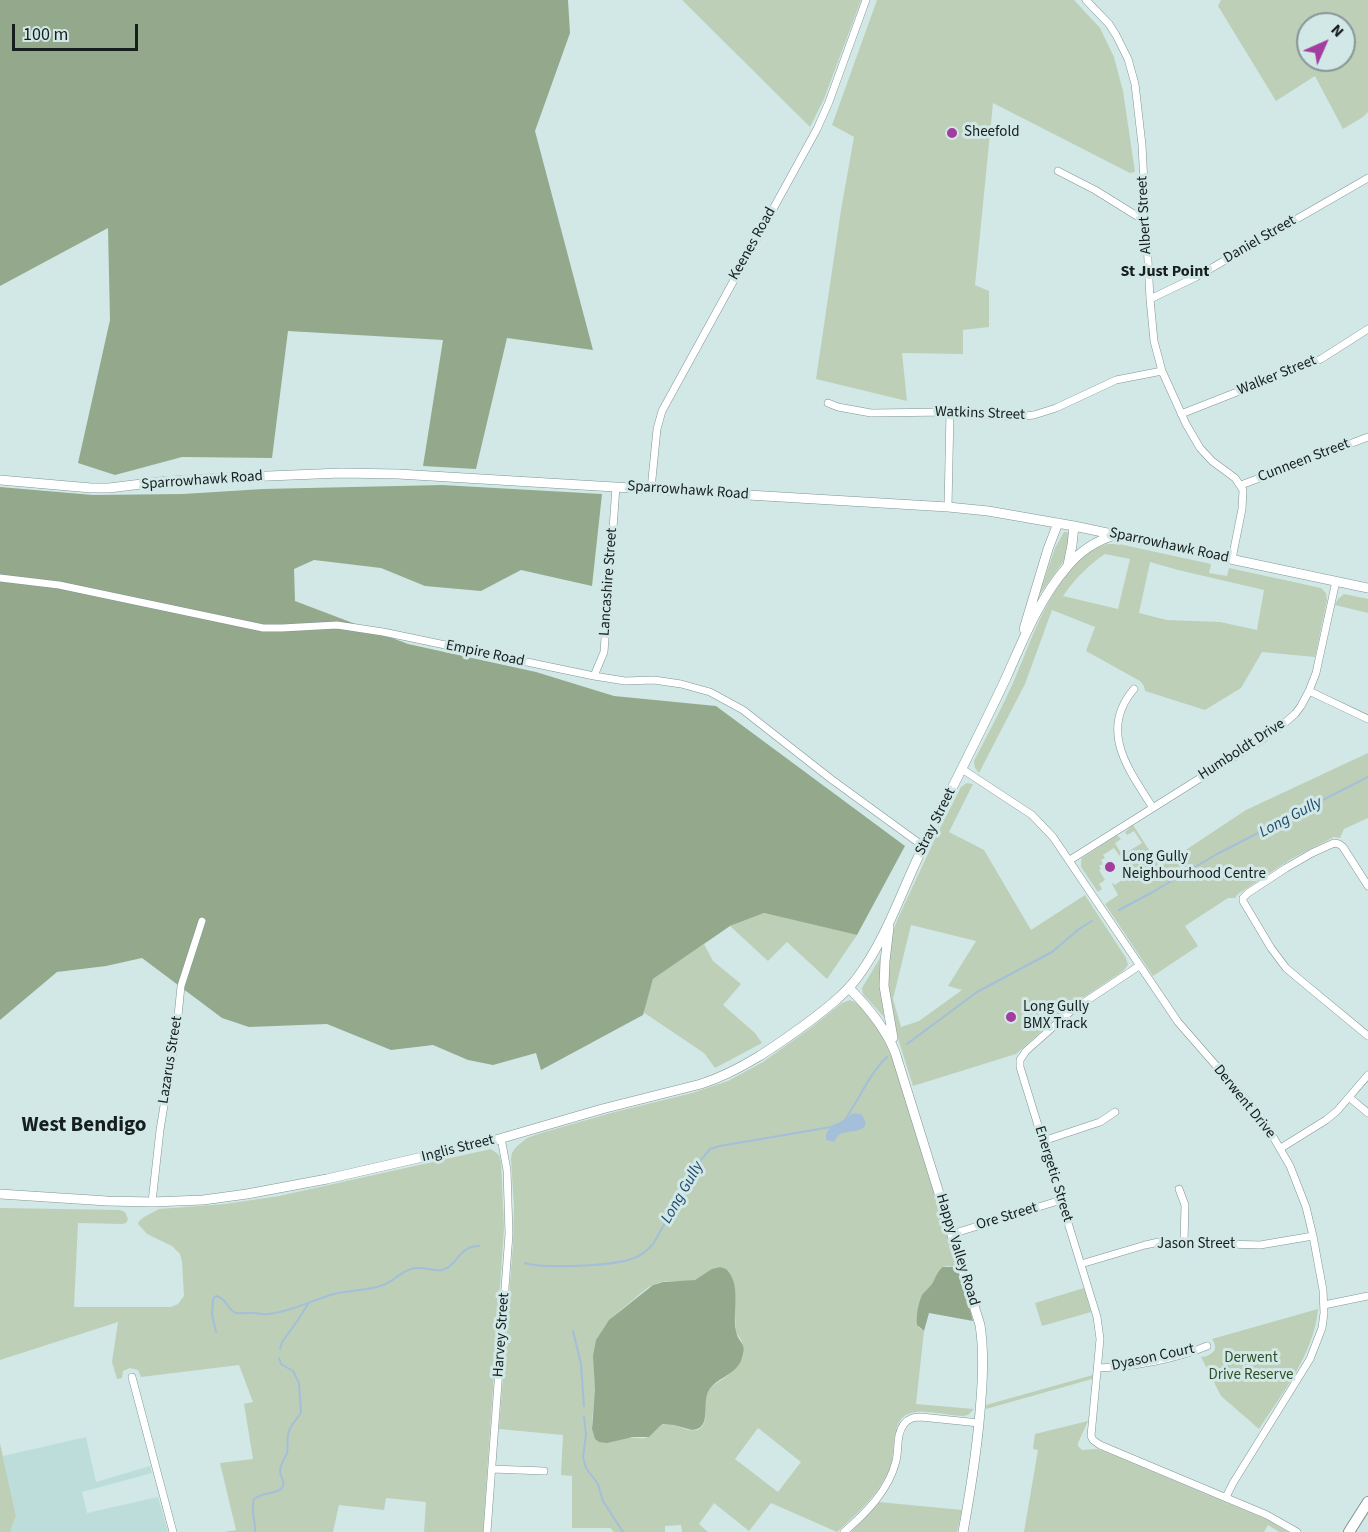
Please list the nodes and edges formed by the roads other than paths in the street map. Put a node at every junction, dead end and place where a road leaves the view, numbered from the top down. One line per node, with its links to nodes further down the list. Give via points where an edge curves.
1 (866, 0): 16 (street, Keenes Road, via 820,121 662,411)
2 (1086, 0): 5 (street, Albert Street, via 1109,24 1132,72 1142,145)
3 (1058, 171): 5 (street)
4 (1368, 178): 6 (street, Daniel Street, via 1182,285)
5 (1145, 221): 6 (street, Albert Street)
6 (1150, 299): 8 (street, Albert Street)
7 (1368, 329): 11 (street, Walker Street, via 1321,359)
8 (1162, 371): 10 (street, Watkins Street, via 1116,380 1034,415); 11 (street, Albert Street)
9 (828, 403): 10 (street, Watkins Street, via 872,413)
10 (950, 412): 17 (street)
11 (1181, 414): 14 (street, Albert Street, via 1206,456)
12 (1368, 437): 14 (street, Cunneen Street)
13 (0, 480): 15 (main road, Sparrowhawk Road, via 109,488 183,480 341,473)
14 (1241, 485): 21 (street, via 1243,502)
15 (616, 487): 16 (main road, Sparrowhawk Road); 27 (street, Lancashire Street, via 604,652)
16 (651, 489): 17 (main road, Sparrowhawk Road)
17 (948, 507): 18 (main road, Sparrowhawk Road)
18 (1058, 523): 19 (main road, Sparrowhawk Road); 26 (main road, Stray Street)
19 (1074, 526): 20 (main road, Sparrowhawk Road); 22 (main road)
20 (1115, 535): 21 (main road, Sparrowhawk Road); 22 (main road, Stray Street, via 1090,545)
21 (1232, 559): 24 (main road, Sparrowhawk Road)
22 (1067, 566): 26 (main road, Stray Street, via 1040,606)
23 (0, 578): 27 (street, Empire Road, via 59,585 264,628 337,625 383,632)
24 (1336, 581): 25 (main road, Sparrowhawk Road); 29 (street, Humboldt Drive)
25 (1368, 588)
26 (1017, 652): 31 (main road, Stray Street)
27 (594, 676): 33 (street, Empire Road, via 654,680 710,692 743,710)
28 (1134, 689): 32 (street, via 1121,711 1117,737 1126,764)
29 (1309, 691): 30 (street); 32 (street, Humboldt Drive, via 1301,706 1280,727)
30 (1368, 719)
31 (962, 769): 33 (main road, Stray Street); 34 (street, Derwent Drive, via 1032,815)
32 (1153, 808): 34 (street, Humboldt Drive)
33 (923, 846): 36 (main road, Stray Street)
34 (1070, 860): 38 (street, Derwent Drive)
35 (1368, 886): 40 (street, via 1345,849 1332,844 1297,861 1243,898 1244,906 1286,968)
36 (890, 920): 39 (main road, Stray Street); 41 (main road, via 884,986)
37 (201, 921): 52 (street, Lazarus Street, via 181,986)
38 (1139, 966): 47 (street, Energetic Street, via 1071,1011 1022,1057 1020,1067); 48 (street, Derwent Drive, via 1178,1022 1253,1108)
39 (849, 987): 41 (main road, Happy Valley Road, via 877,1018); 46 (main road, Inglis Street, via 790,1036 731,1072 701,1084)
40 (1368, 1036)
41 (896, 1052): 53 (main road, Happy Valley Road)
42 (1368, 1075): 43 (street)
43 (1350, 1098): 45 (street); 48 (street, via 1326,1120)
44 (1115, 1112): 47 (street, via 1096,1124)
45 (1368, 1113)
46 (501, 1138): 52 (main road, Inglis Street, via 269,1191); 65 (street, Harvey Street, via 507,1170 509,1234)
47 (1043, 1141): 51 (street, Energetic Street)
48 (1281, 1148): 54 (street, Derwent Drive, via 1302,1196)
49 (1179, 1189): 55 (street, via 1185,1205)
50 (0, 1196): 52 (main road, Inglis Street)
51 (1061, 1200): 53 (street, Ore Street); 56 (street, Energetic Street)
52 (152, 1202)
53 (952, 1233): 62 (main road, Happy Valley Road, via 982,1337)
54 (1313, 1236): 55 (street, Jason Street, via 1266,1244); 58 (street, Derwent Drive)
55 (1185, 1242): 56 (street, Jason Street, via 1159,1242)
56 (1081, 1264): 60 (street, Energetic Street, via 1097,1317)
57 (1368, 1296): 58 (street)
58 (1324, 1305): 67 (street, Derwent Drive, via 1322,1328 1310,1359)
59 (1207, 1346): 60 (street, Dyason Court, via 1184,1355)
60 (1098, 1368): 63 (street, Energetic Street)
61 (132, 1377): 69 (street)
62 (979, 1423): 71 (street, via 910,1419 902,1427 896,1461 885,1487); 72 (main road, Happy Valley Road)
63 (1092, 1439): 64 (street); 67 (street)
64 (1085, 1444)
65 (492, 1469): 66 (street); 70 (street, Harvey Street)
66 (544, 1471)
67 (1226, 1497): 73 (street)
68 (1368, 1502): 74 (main road)
69 (173, 1532)
70 (487, 1532)
71 (844, 1532)
72 (963, 1532)
73 (1297, 1532)
74 (1349, 1532)

